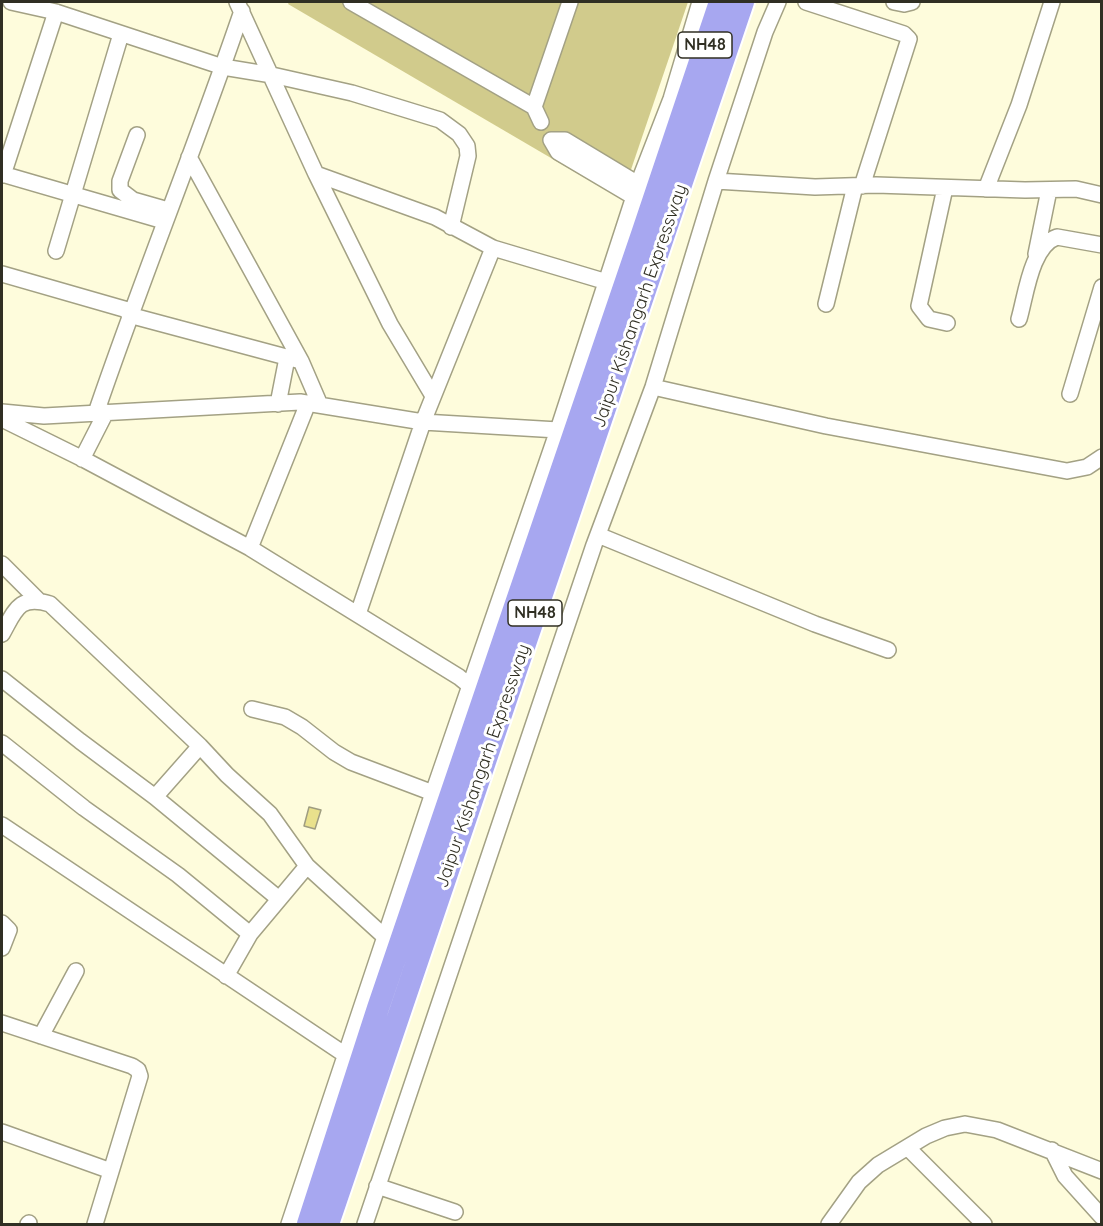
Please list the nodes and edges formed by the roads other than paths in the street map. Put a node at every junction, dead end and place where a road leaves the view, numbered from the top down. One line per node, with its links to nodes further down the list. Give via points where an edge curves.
1 (351, 2): 17 (street)
2 (570, 2): 17 (street)
3 (700, 2): 28 (street, via 671,99)
4 (720, 2): 94 (highway, Jaipur Kishangarh Expressway / NH48)
5 (743, 2): 95 (highway, Jaipur Kishangarh Expressway / NH48)
6 (778, 2): 23 (street)
7 (806, 2): 24 (street, via 904,34 909,39)
8 (894, 2): 9 (street)
9 (912, 2)
10 (1052, 2): 26 (street, via 1019,105)
11 (24, 3): 13 (street)
12 (240, 6): 15 (street); 16 (street)
13 (56, 12): 14 (street); 21 (street)
14 (121, 34): 15 (street); 29 (street)
15 (223, 67): 16 (street); 20 (street)
16 (272, 75): 22 (street); 32 (street, via 352,93 440,120 459,134 468,156)
17 (534, 108): 18 (street)
18 (541, 122)
19 (137, 135): 31 (street, via 120,190)
20 (189, 157): 31 (street); 44 (street)
21 (2, 174): 29 (street)
22 (316, 174): 32 (street, via 435,217); 47 (street, via 390,324)
23 (716, 182): 24 (street); 45 (street)
24 (859, 186): 25 (street); 40 (street)
25 (945, 188): 26 (street); 43 (street, via 919,306 929,319)
26 (986, 189): 27 (street)
27 (1049, 190): 30 (street, via 1076,189); 36 (street)
28 (636, 191): 28 (street, via 558,152 550,140 565,140); 38 (street)
29 (72, 195): 31 (street); 35 (street)
30 (1101, 195)
31 (166, 216): 41 (street)
32 (451, 227): 34 (street)
33 (1101, 245): 36 (street, via 1057,237 1050,239)
34 (493, 248): 38 (street); 47 (street)
35 (56, 250)
36 (1036, 257): 42 (street)
37 (2, 274): 41 (street)
38 (607, 282): 54 (street)
39 (1101, 287): 46 (street)
40 (826, 304)
41 (130, 313): 44 (street); 51 (street)
42 (1019, 319)
43 (947, 323)
44 (294, 359): 48 (street); 49 (street)
45 (653, 387): 55 (street, via 826,426 1067,471 1087,467); 57 (street)
46 (1070, 394)
47 (434, 396): 53 (street)
48 (278, 404): 49 (street); 51 (street)
49 (314, 404): 53 (street); 58 (street)
50 (2, 412): 51 (street, via 44,416)
51 (101, 412): 56 (street)
52 (2, 419): 56 (street)
53 (423, 422): 54 (street); 61 (street)
54 (558, 430): 65 (street)
55 (1101, 456)
56 (82, 459): 58 (street)
57 (598, 536): 63 (street); 88 (street)
58 (250, 548): 61 (street)
59 (2, 564): 60 (street)
60 (38, 600): 62 (street, via 29,600 17,608); 68 (street, via 50,604)
61 (358, 614): 65 (street)
62 (2, 634)
63 (888, 650)
64 (2, 679): 70 (street)
65 (470, 686): 69 (street)
66 (252, 709): 69 (street, via 285,717 351,762)
67 (2, 743): 75 (street)
68 (200, 746): 70 (street); 72 (street, via 270,814)
69 (433, 793): 76 (street)
70 (155, 797): 73 (street)
71 (2, 825): 79 (street)
72 (307, 866): 73 (street); 76 (street)
73 (279, 899): 75 (street)
74 (2, 923): 77 (street, via 9,930)
75 (250, 934): 79 (street)
76 (386, 938): 82 (street)
77 (2, 948)
78 (76, 971): 81 (street)
79 (226, 976): 82 (street)
80 (2, 1023): 81 (street)
81 (41, 1036): 86 (street, via 138,1070 140,1076)
82 (347, 1056): 93 (street)
83 (2, 1132): 86 (street)
84 (908, 1148): 85 (street, via 945,1128 965,1125 997,1130); 91 (street, via 878,1165 859,1182); 97 (street)
85 (1052, 1150): 87 (street); 90 (street, via 1065,1176)
86 (111, 1171): 92 (street)
87 (1101, 1171)
88 (377, 1186): 89 (street); 96 (street)
89 (455, 1212)
90 (1101, 1217)
91 (834, 1222)
92 (95, 1224)
93 (289, 1224)
94 (308, 1224)
95 (327, 1224)
96 (365, 1224)
97 (984, 1224)

